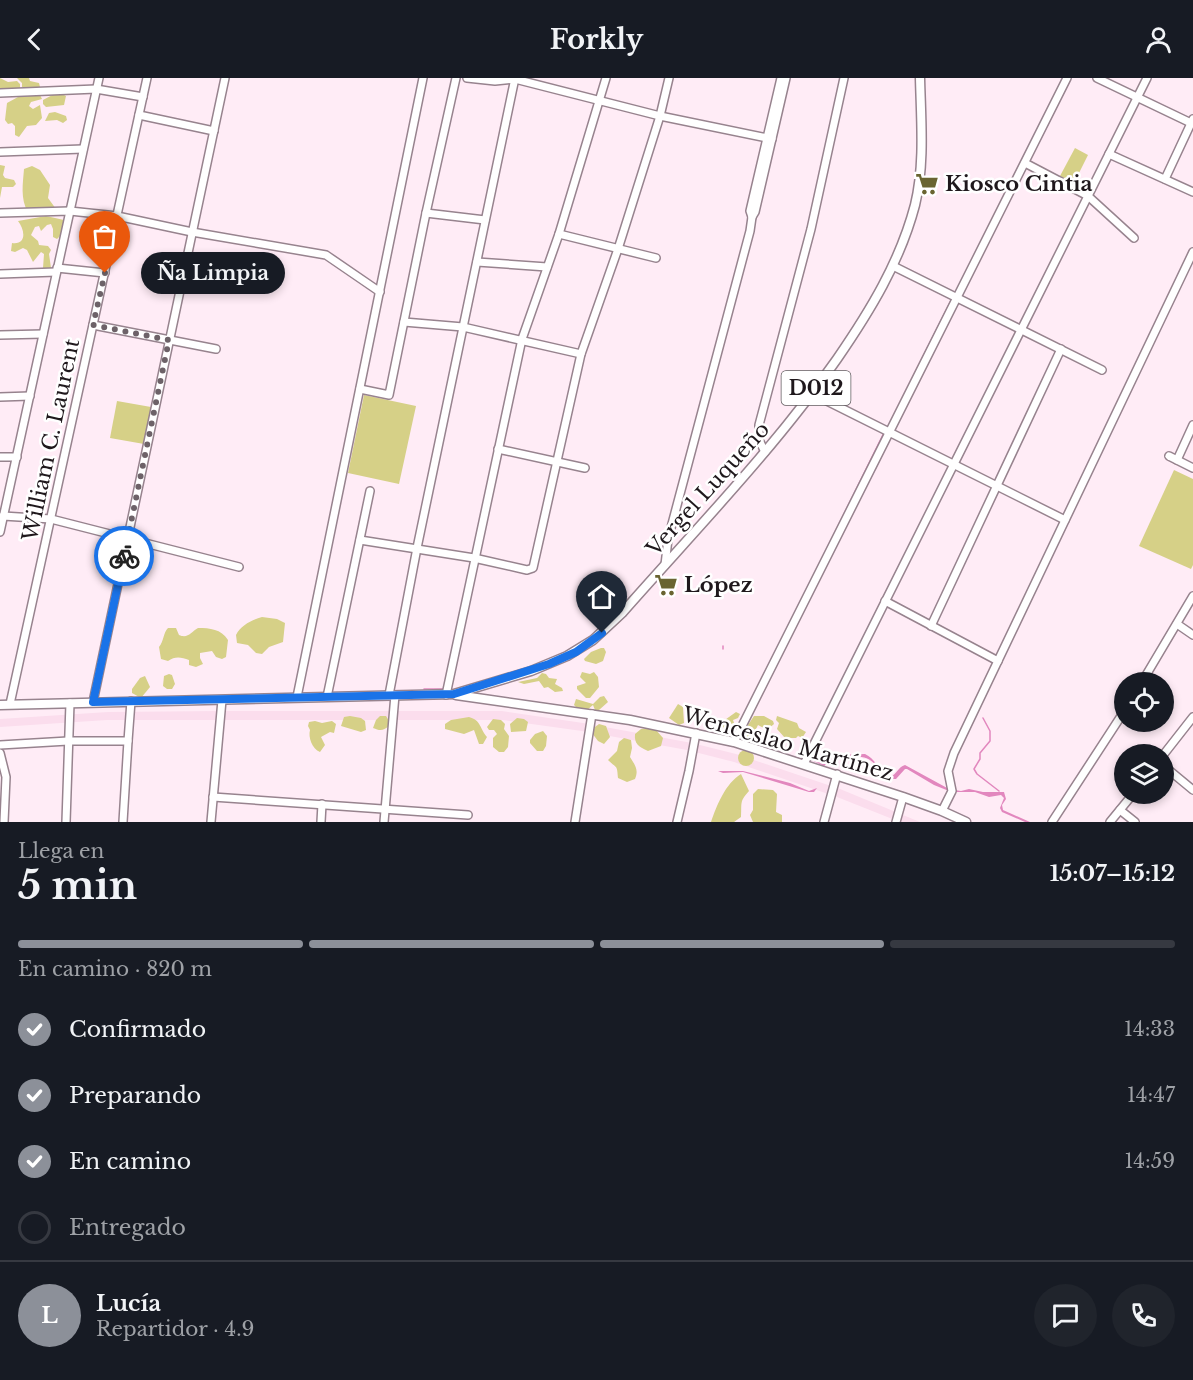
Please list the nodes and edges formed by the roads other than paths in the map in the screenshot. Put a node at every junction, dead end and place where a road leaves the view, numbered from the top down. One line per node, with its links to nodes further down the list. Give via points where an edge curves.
1 (99, 78): 17 (street)
2 (147, 78): 19 (street, William C. Laurent)
3 (225, 78): 25 (street)
4 (423, 78): 51 (street)
5 (456, 78): 36 (street)
6 (467, 78): 7 (street)
7 (515, 78): 21 (street); 38 (street)
8 (606, 78): 21 (street)
9 (669, 78): 23 (street)
10 (781, 78): 26 (street)
11 (786, 78): 26 (street)
12 (844, 78): 72 (street, via 810,234 759,425 759,440)
13 (920, 78): 46 (main road, Vergel Luqueño / D012, via 919,179 912,213)
14 (1067, 78): 30 (street)
15 (1097, 78): 20 (street)
16 (1147, 78): 20 (street)
17 (96, 89): 18 (street); 19 (street); 27 (street)
18 (0, 93)
19 (143, 97): 22 (street, William C. Laurent)
20 (1137, 97): 24 (street); 29 (street)
21 (601, 100): 23 (street); 40 (street)
22 (139, 115): 25 (street); 37 (street, William C. Laurent)
23 (660, 116): 26 (street); 42 (street)
24 (1192, 121): 31 (street)
25 (214, 130): 39 (street)
26 (770, 138): 91 (street, via 750,211 750,231 668,539)
27 (83, 148): 28 (street); 34 (street)
28 (0, 152)
29 (1109, 154): 31 (street); 33 (street)
30 (1024, 163): 33 (street); 52 (street)
31 (1165, 179): 32 (street)
32 (1193, 192)
33 (1088, 196): 41 (street); 56 (street)
34 (70, 211): 35 (street); 37 (street); 48 (street)
35 (0, 213)
36 (426, 213): 38 (street); 53 (street)
37 (117, 216): 39 (street); 49 (street, William C. Laurent)
38 (485, 220): 45 (street)
39 (192, 232): 51 (street, via 326,255); 60 (street)
40 (559, 234): 42 (street); 47 (street)
41 (1134, 238)
42 (618, 249): 44 (street); 63 (street)
43 (1193, 252): 85 (street)
44 (656, 258)
45 (477, 262): 47 (street); 55 (street)
46 (893, 266): 52 (street); 66 (main road, Vergel Luqueño / D012, via 870,311)
47 (547, 267): 59 (street)
48 (57, 270): 49 (street); 50 (street); 57 (street)
49 (105, 273): 54 (street, William C. Laurent)
50 (0, 274)
51 (380, 292): 65 (street)
52 (958, 298): 56 (street); 70 (street)
53 (404, 322): 55 (street); 65 (street, via 389,395)
54 (93, 325): 60 (street); 84 (street, William C. Laurent)
55 (463, 327): 59 (street); 89 (street)
56 (1021, 329): 62 (street); 78 (street)
57 (43, 334): 58 (street); 67 (street)
58 (0, 335)
59 (522, 339): 63 (street); 71 (street)
60 (169, 340): 61 (street); 87 (street)
61 (216, 349)
62 (1061, 349): 64 (street); 81 (street)
63 (581, 354): 77 (street)
64 (1102, 370)
65 (360, 389): 102 (street)
66 (813, 393): 70 (street); 72 (main road, Vergel Luqueño / D012)
67 (30, 396): 68 (street); 75 (street)
68 (0, 397)
69 (1193, 425): 76 (street)
70 (890, 432): 78 (street); 116 (street)
71 (498, 449): 77 (street); 90 (street)
72 (765, 452): 91 (main road, Vergel Luqueño / D012)
73 (1169, 456): 76 (street)
74 (0, 457): 75 (street)
75 (16, 457): 83 (street)
76 (1177, 460): 80 (street)
77 (555, 461): 79 (street); 90 (street, via 532,568)
78 (953, 464): 81 (street); 94 (street)
79 (585, 468)
80 (1193, 468)
81 (997, 487): 85 (street); 96 (street)
82 (370, 491): 88 (street)
83 (2, 518): 84 (street); 86 (street)
84 (51, 519): 87 (street); 108 (street, William C. Laurent)
85 (1065, 520): 98 (street)
86 (0, 532)
87 (128, 538): 92 (street); 106 (street)
88 (360, 540): 89 (street); 103 (street)
89 (417, 548): 90 (street); 101 (street)
90 (474, 558): 100 (street)
91 (665, 565): 100 (main road, Vergel Luqueño / D012, via 602,633 580,649 540,668)
92 (238, 567)
93 (1193, 596): 95 (street)
94 (885, 601): 96 (street); 120 (street)
95 (1176, 624): 97 (street); 99 (street)
96 (931, 626): 98 (street)
97 (1193, 635)
98 (998, 661): 130 (street, via 949,765 952,791)
99 (1148, 672)
100 (450, 694): 101 (main road, D012); 110 (main road, Wenceslao Martínez)
101 (392, 695): 103 (main road, D012); 128 (street)
102 (297, 697): 103 (main road, D012); 104 (main road, D012)
103 (327, 697)
104 (222, 700): 105 (main road, D012); 124 (street)
105 (131, 701): 106 (main road, D012); 115 (street)
106 (93, 702): 107 (main road, D012)
107 (70, 703): 108 (main road, D012); 114 (street)
108 (10, 704): 109 (main road, D012)
109 (0, 705)
110 (592, 714): 113 (main road, Wenceslao Martínez); 138 (street)
111 (1193, 717): 118 (street)
112 (1114, 727): 143 (street)
113 (696, 733): 116 (main road, Wenceslao Martínez); 139 (street)
114 (69, 741): 115 (street); 117 (street); 133 (street)
115 (128, 741): 134 (street)
116 (734, 742): 120 (main road, Wenceslao Martínez)
117 (0, 744)
118 (1172, 744)
119 (0, 753): 132 (street, via 6,777)
120 (804, 764): 121 (main road, Wenceslao Martínez)
121 (837, 774): 125 (main road, Wenceslao Martínez); 140 (street)
122 (1174, 774): 123 (street)
123 (1193, 790)
124 (213, 797): 126 (street); 135 (street)
125 (903, 797): 130 (main road, Wenceslao Martínez); 141 (street)
126 (322, 804): 128 (street); 136 (street)
127 (1125, 804): 129 (street)
128 (385, 809): 131 (street); 137 (street)
129 (1120, 810): 144 (street); 145 (street)
130 (942, 811): 142 (main road, Wenceslao Martínez)
131 (468, 815)
132 (4, 822)
133 (66, 822)
134 (123, 822)
135 (211, 822)
136 (321, 822)
137 (384, 822)
138 (575, 822)
139 (677, 822)
140 (824, 822)
141 (896, 822)
142 (966, 822)
143 (1052, 822)
144 (1110, 822)
145 (1135, 822)

